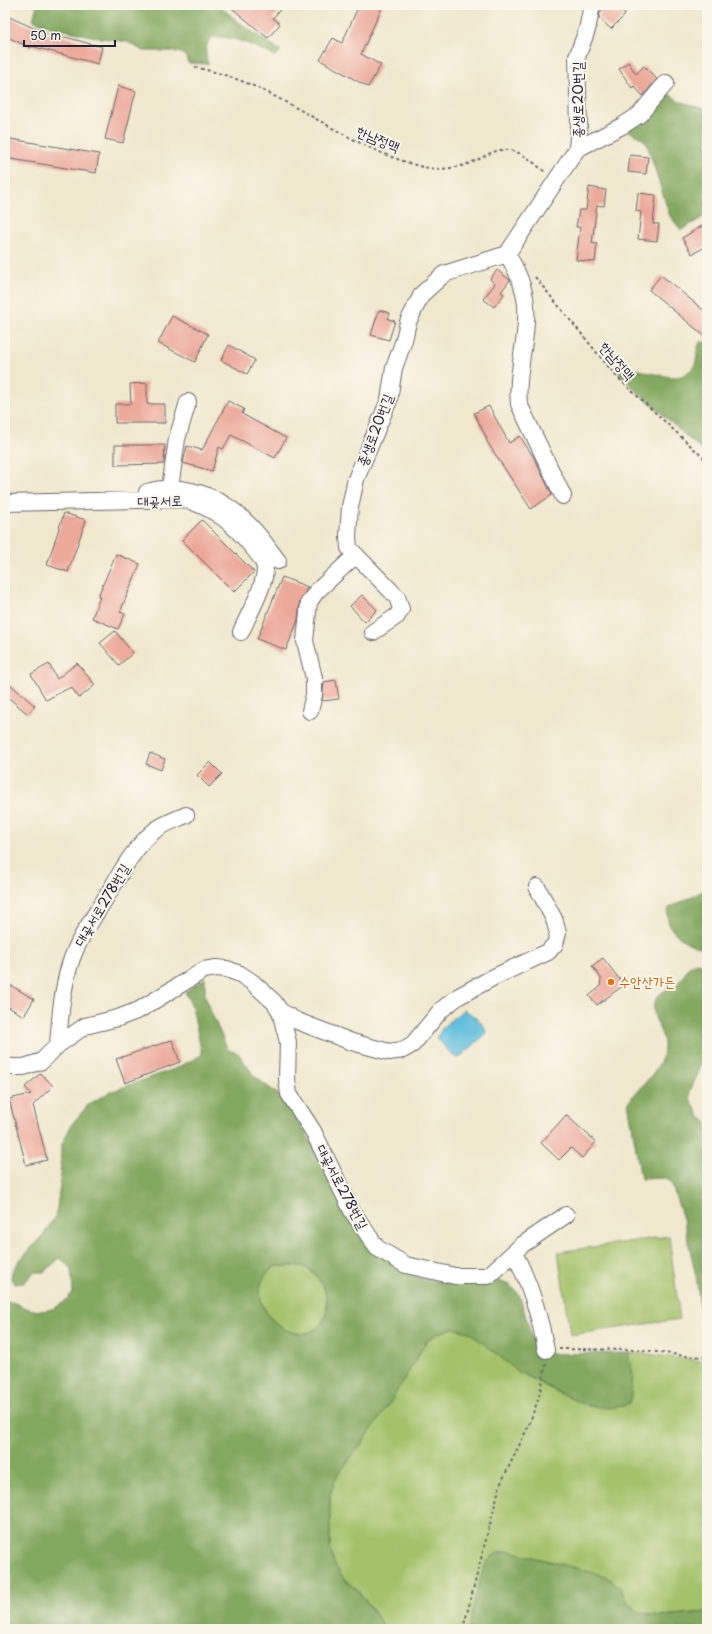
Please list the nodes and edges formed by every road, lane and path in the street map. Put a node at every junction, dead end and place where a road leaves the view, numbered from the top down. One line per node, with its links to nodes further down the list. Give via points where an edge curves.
1 (592, 5): 4 (lane, 종생로20번길, via 587,30 577,57)
2 (195, 67): 5 (path, 한남정맥, via 230,76 266,91 355,140 418,166 447,169 465,165 501,150 510,150 522,155 547,173)
3 (666, 83): 4 (lane, 종생로20번길, via 639,115)
4 (577, 149): 5 (lane, 종생로20번길)
5 (554, 182): 6 (lane, 종생로20번길)
6 (507, 254): 7 (lane); 14 (lane, 종생로20번길, via 444,274 422,294 414,308 397,356 389,400 356,479 350,507 348,536 349,548)
7 (518, 271): 9 (path, 한남정맥, via 534,276 539,281 616,376); 11 (lane, via 526,296 517,391 519,404)
8 (188, 402): 10 (lane, via 176,439)
9 (707, 461)
10 (170, 488): 12 (lane, via 148,492); 15 (lane, via 189,489 230,507 248,523)
11 (563, 496)
12 (132, 501): 13 (lane, 대곶서로); 16 (lane, 대곶서로, via 184,499 196,502 232,523 245,538 265,567 264,580)
13 (5, 503)
14 (356, 555): 17 (lane, 종생로20번길, via 397,597 401,609 397,616); 18 (lane, via 316,592 309,602 305,641 314,678 314,695)
15 (278, 561)
16 (241, 632)
17 (373, 632)
18 (310, 711)
19 (186, 816): 22 (lane, 대곶서로278번길, via 154,831 141,844 78,942 70,964 62,1004)
20 (537, 887): 21 (lane, 대곶서로278번길, via 554,919 558,933 555,944 548,952 459,996 441,1010 413,1044 403,1050 389,1052 352,1042 315,1029)
21 (280, 1011): 22 (lane, 대곶서로278번길, via 271,998 252,982 227,969 216,968 204,970 164,997 129,1014 85,1026); 25 (lane, 대곶서로278번길, via 288,1042 289,1094 313,1131 352,1211 377,1248 406,1265 455,1276 488,1276)
22 (58, 1045): 23 (lane, 대곶서로278번길, via 42,1061 24,1067)
23 (5, 1067)
24 (566, 1215): 25 (lane, 대곶서로278번길)
25 (514, 1253): 26 (lane, via 523,1270 542,1327)
26 (546, 1350): 27 (path, via 610,1348); 28 (path, via 546,1364 539,1397 528,1427 500,1485)
27 (707, 1357)
28 (463, 1629)

